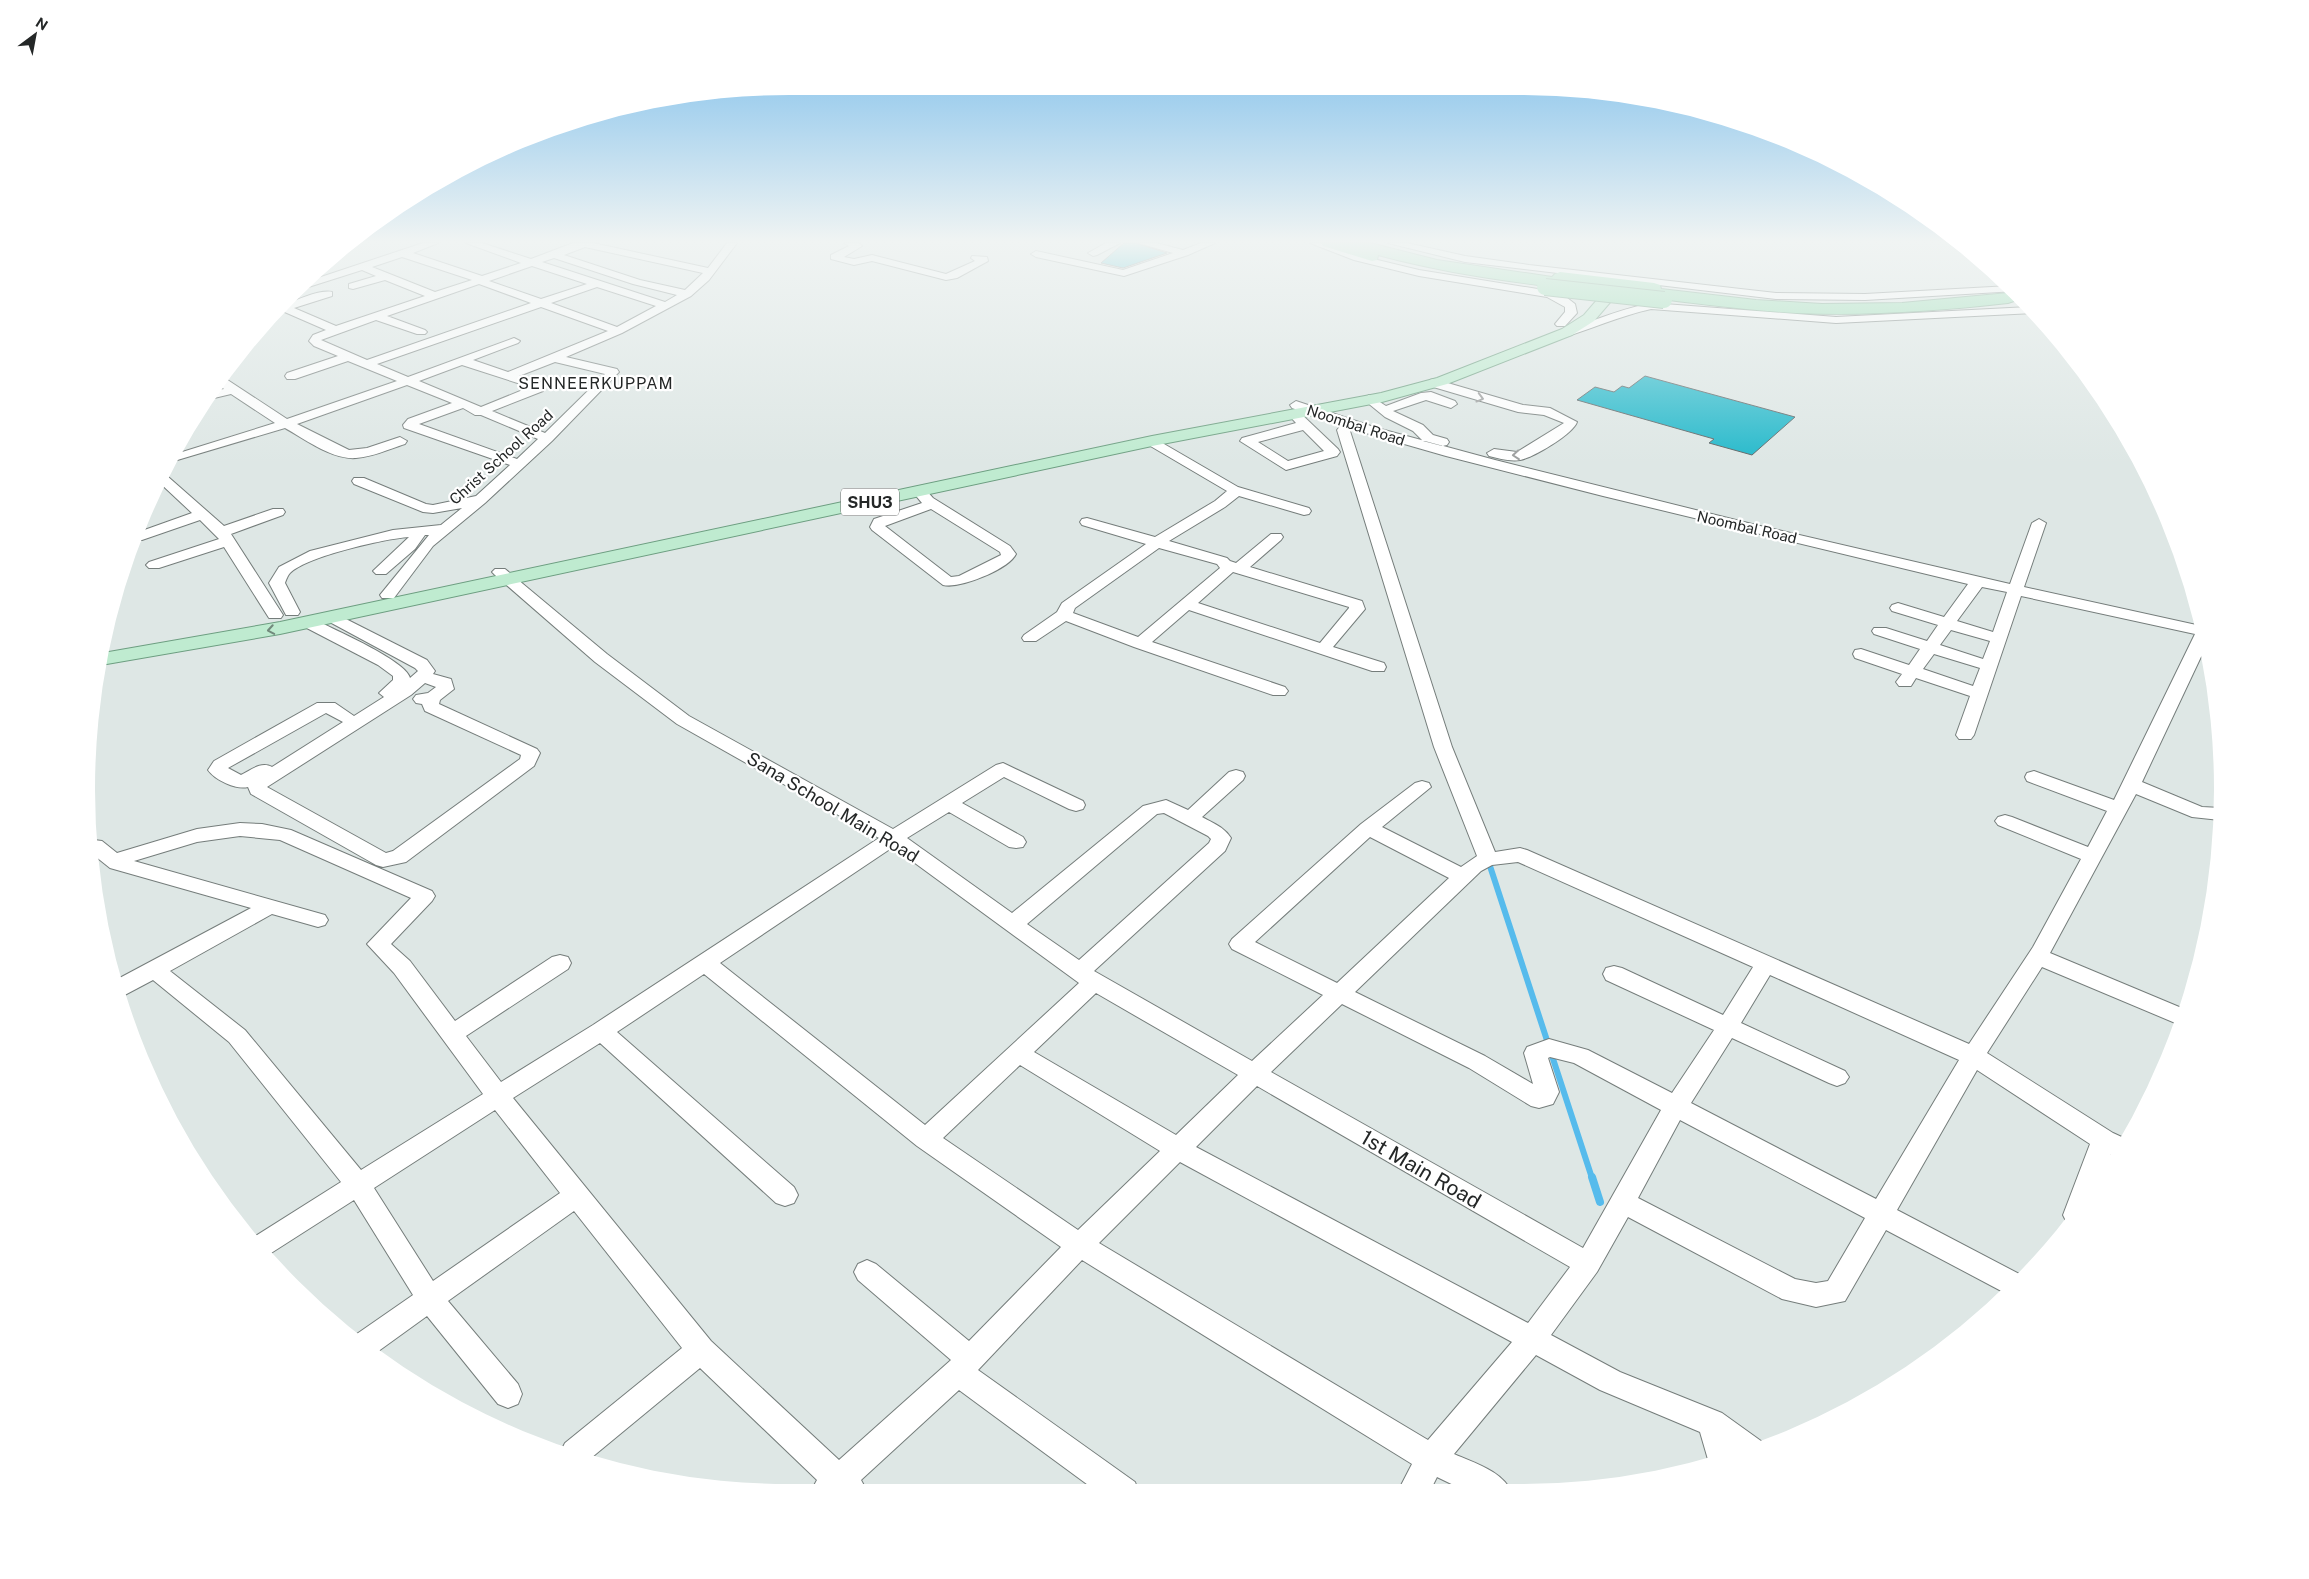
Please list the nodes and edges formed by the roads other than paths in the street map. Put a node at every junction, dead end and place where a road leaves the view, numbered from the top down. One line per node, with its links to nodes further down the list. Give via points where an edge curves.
1 (304, 317): 13 (street)
2 (374, 317): 13 (street)
3 (378, 317): 16 (street)
4 (501, 317): 21 (street)
5 (578, 317): 12 (street); 14 (street)
6 (646, 317): 14 (street)
7 (1568, 317): 15 (street)
8 (1591, 317): 15 (main road, SHU3, via 1572,330)
9 (1614, 317): 15 (street, via 1588,327)
10 (1775, 317): 11 (street, via 1836,320)
11 (1901, 317)
12 (564, 322)
13 (336, 330): 18 (street, via 317,337 315,341)
14 (618, 331): 19 (street)
15 (1557, 331): 25 (main road, SHU3); 34 (main road, SHU3, via 1432,376)
16 (421, 332)
17 (514, 341): 20 (street)
18 (348, 357): 21 (street); 22 (street)
19 (554, 358): 23 (street); 37 (street, Christ School Road, via 613,372)
20 (463, 361): 23 (street); 24 (street)
21 (366, 364): 24 (street)
22 (291, 376)
23 (508, 376): 33 (street, via 539,388)
24 (407, 381): 30 (street); 35 (street)
25 (1434, 383): 29 (main road, SHU3); 32 (street, one-way to 32, via 1522,409 1546,411 1569,420 1570,425 1524,454 1511,457 1428,438 1418,428)
26 (226, 385): 27 (street)
27 (232, 390): 28 (street); 35 (street)
28 (219, 394)
29 (1369, 399): 32 (street); 34 (main road, SHU3)
30 (462, 404): 33 (street); 41 (street, via 409,425)
31 (1451, 404): 32 (street, via 1425,396)
32 (1385, 410)
33 (479, 412): 37 (street)
34 (1301, 414): 34 (street, via 1332,453 1286,466 1247,441); 36 (street, Noombal Road); 39 (main road, SHU3); 62 (main road, SHU3, via 1132,437)
35 (286, 424): 38 (street, via 351,455); 40 (street)
36 (1350, 424): 63 (street, Noombal Road, via 1384,436 1718,521); 108 (street, via 1343,430 1346,440 1444,747)
37 (547, 438): 41 (street, Christ School Road)
38 (400, 441)
39 (1152, 441): 44 (street); 45 (main road, SHU3)
40 (180, 457)
41 (519, 464): 46 (street, Christ School Road)
42 (359, 481): 46 (street, via 423,508)
43 (169, 483): 50 (street)
44 (1234, 490): 48 (street); 58 (street, via 1220,504)
45 (919, 492): 47 (street); 62 (main road, SHU3)
46 (480, 500): 53 (street, Christ School Road)
47 (933, 504): 47 (street, via 1005,549 1009,554 1007,558 963,580 948,582 877,527 879,522)
48 (1304, 511)
49 (278, 512): 56 (street)
50 (202, 514): 55 (street); 56 (street)
51 (1087, 522): 58 (street)
52 (2039, 523): 64 (street)
53 (444, 530): 54 (street); 65 (street, Christ School Road, via 428,543)
54 (421, 531): 61 (street, via 410,546); 69 (street, via 393,534 315,554 284,570 276,583)
55 (144, 535)
56 (225, 537): 59 (street); 69 (street)
57 (1276, 537): 60 (street)
58 (1156, 543): 60 (street); 68 (street, via 1068,606)
59 (154, 566)
60 (1233, 567): 66 (street); 80 (street, via 1356,604 1357,609)
61 (381, 572)
62 (504, 576): 65 (main road, SHU3); 70 (main road, SHU3); 104 (street, Sana School Main Road, via 601,658 683,720)
63 (1978, 581): 64 (street, Noombal Road); 71 (street)
64 (2017, 591): 72 (street, Noombal Road); 92 (street)
65 (388, 595): 69 (main road, SHU3)
66 (1185, 604): 77 (street); 80 (street)
67 (1898, 608): 71 (street)
68 (1064, 615): 75 (street); 77 (street)
69 (291, 617): 70 (main road, SHU3); 79 (main road, SHU3); 82 (main road, SHU3, one-way to 82); 91 (street, via 384,661 401,674 402,681)
70 (332, 617): 86 (street, via 420,664 427,671)
71 (1947, 624): 74 (street); 78 (street)
72 (2195, 630)
73 (1880, 631): 78 (street)
74 (1989, 636)
75 (1030, 638)
76 (2198, 642): 95 (street)
77 (1140, 644): 88 (street)
78 (1930, 647): 83 (street); 85 (street)
79 (110, 648)
80 (1323, 649): 84 (street)
81 (1861, 654): 85 (street)
82 (107, 658)
83 (1980, 663)
84 (1378, 667)
85 (1909, 677): 89 (street)
86 (424, 678): 87 (street); 90 (street, via 445,683 445,689)
87 (405, 691): 90 (street, via 424,700); 90 (street, via 262,782 257,786 258,790 382,860 399,857 531,758 531,753 431,707)
88 (1279, 691)
89 (1970, 691)
90 (433, 697)
91 (347, 718): 91 (street, via 241,783 217,770 220,765 323,707)
92 (1966, 735)
93 (1236, 776): 101 (street)
94 (2034, 777): 99 (street)
95 (2131, 785): 99 (street); 100 (street, via 2199,813)
96 (1422, 787): 103 (street)
97 (948, 803): 98 (street, via 1003,769); 104 (street); 105 (street)
98 (1076, 805)
99 (2118, 808): 107 (street)
100 (2213, 814)
101 (1190, 818): 113 (street, via 1166,806 1150,810); 120 (street, via 1221,838 1218,846)
102 (2005, 821): 107 (street)
103 (1368, 828): 110 (street); 122 (street, via 1240,944)
104 (893, 838): 113 (street, Sana School Main Road); 115 (street)
105 (1016, 842)
106 (98, 849): 109 (street)
107 (2092, 856): 114 (street)
108 (1488, 859): 110 (street); 117 (street, via 1520,855)
109 (113, 861): 111 (street); 126 (street, via 196,835 241,828 264,829 284,834 425,896 378,944 402,966)
110 (1463, 876): 122 (street)
111 (271, 906): 112 (street); 118 (street)
112 (318, 920)
113 (1012, 924): 120 (street, Sana School Main Road)
114 (2038, 957): 123 (street); 128 (street)
115 (704, 962): 125 (street); 133 (street)
116 (560, 963): 126 (street)
117 (1765, 965): 124 (street); 128 (street)
118 (154, 968): 121 (street); 137 (street, via 237,1036)
119 (1614, 974): 124 (street)
120 (1086, 977): 127 (street); 129 (street, Sana School Main Road)
121 (123, 983)
122 (1340, 993): 129 (street); 132 (street, via 1477,1062 1539,1099 1547,1092 1535,1053 1549,1048 1580,1056)
123 (2176, 1015)
124 (1728, 1027): 130 (street); 132 (street)
125 (601, 1031): 131 (street); 139 (street)
126 (452, 1034): 131 (street)
127 (1018, 1053): 133 (street); 135 (street)
128 (1973, 1056): 134 (street); 141 (street)
129 (1254, 1074): 135 (street); 144 (street, 1st Main Road)
130 (1837, 1077)
131 (497, 1095): 137 (street); 138 (street)
132 (1676, 1106): 140 (street); 141 (street)
133 (926, 1139): 143 (street)
134 (2113, 1144): 136 (street)
135 (1178, 1148): 143 (street); 148 (street)
136 (2097, 1175)
137 (359, 1186): 142 (street); 147 (street)
138 (577, 1195): 147 (street); 150 (street)
139 (785, 1195)
140 (1623, 1202): 141 (street, via 1791,1290 1816,1295 1836,1292); 144 (street)
141 (1881, 1216): 146 (street)
142 (264, 1244)
143 (1080, 1245): 151 (street); 157 (street)
144 (1588, 1264): 148 (street)
145 (867, 1272): 151 (street)
146 (2010, 1282)
147 (430, 1299): 149 (street); 152 (street)
148 (1532, 1339): 153 (street, via 1610,1381); 157 (street)
149 (369, 1341)
150 (701, 1350): 155 (street); 158 (street)
151 (964, 1366): 159 (street); 160 (street)
152 (508, 1394)
153 (1712, 1423): 154 (street); 156 (street)
154 (1745, 1446)
155 (583, 1452)
156 (1721, 1454)
157 (1431, 1459): 161 (street); 162 (street)
158 (834, 1484)
159 (842, 1484)
160 (1113, 1484)
161 (1417, 1484)
162 (1484, 1484)

